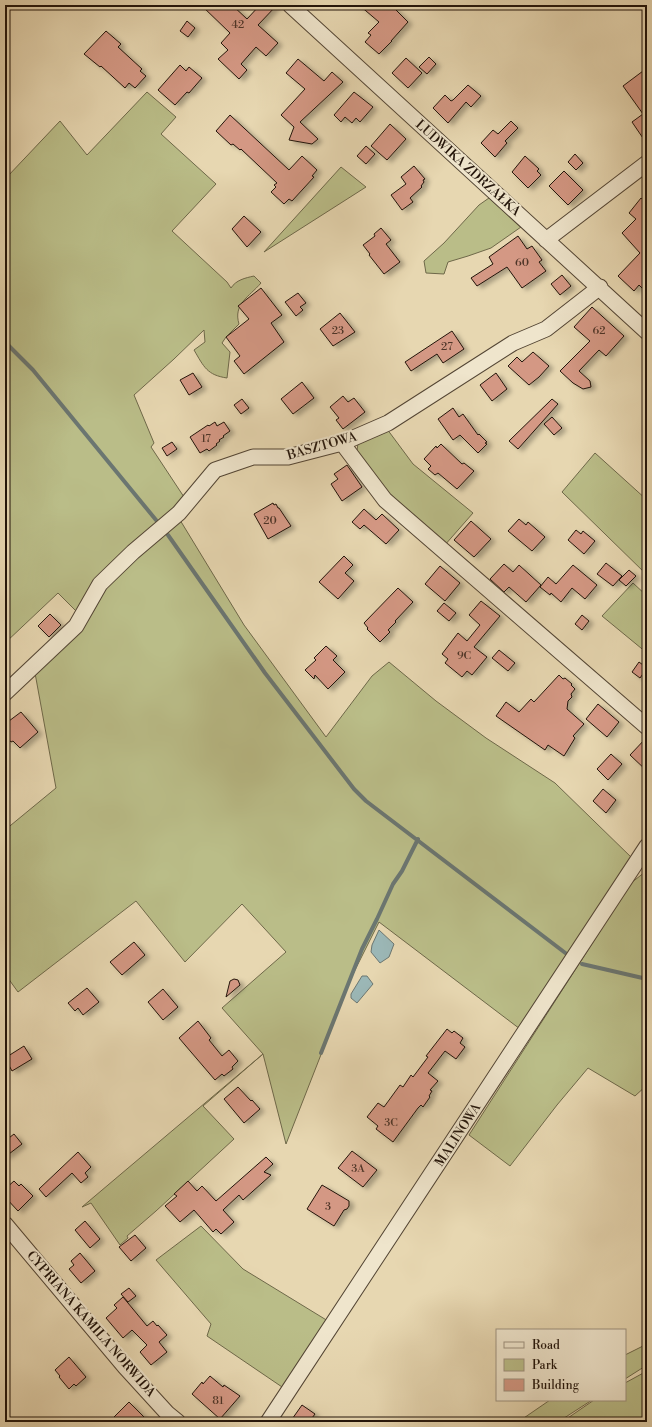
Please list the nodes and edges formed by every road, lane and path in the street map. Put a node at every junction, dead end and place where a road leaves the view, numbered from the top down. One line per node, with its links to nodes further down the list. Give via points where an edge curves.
1 (290, 5): 3 (street, LUDWIKA ZDRZAŁKA)
2 (647, 163): 3 (street)
3 (546, 240): 4 (street, LUDWIKA ZDRZAŁKA)
4 (600, 287): 5 (street, LUDWIKA ZDRZAŁKA); 6 (street, BASZTOWA, via 546,329 513,343 388,423)
5 (647, 332)
6 (342, 443): 7 (street, BASZTOWA, via 288,457 253,457 215,470 179,513 100,584 76,626); 8 (street, via 385,500)
7 (5, 693)
8 (647, 727)
9 (647, 846): 12 (street, MALINOWA)
10 (5, 1224): 11 (street, CYPRIANA KAMILA NORWIDA, via 125,1367)
11 (178, 1422)
12 (268, 1422)

